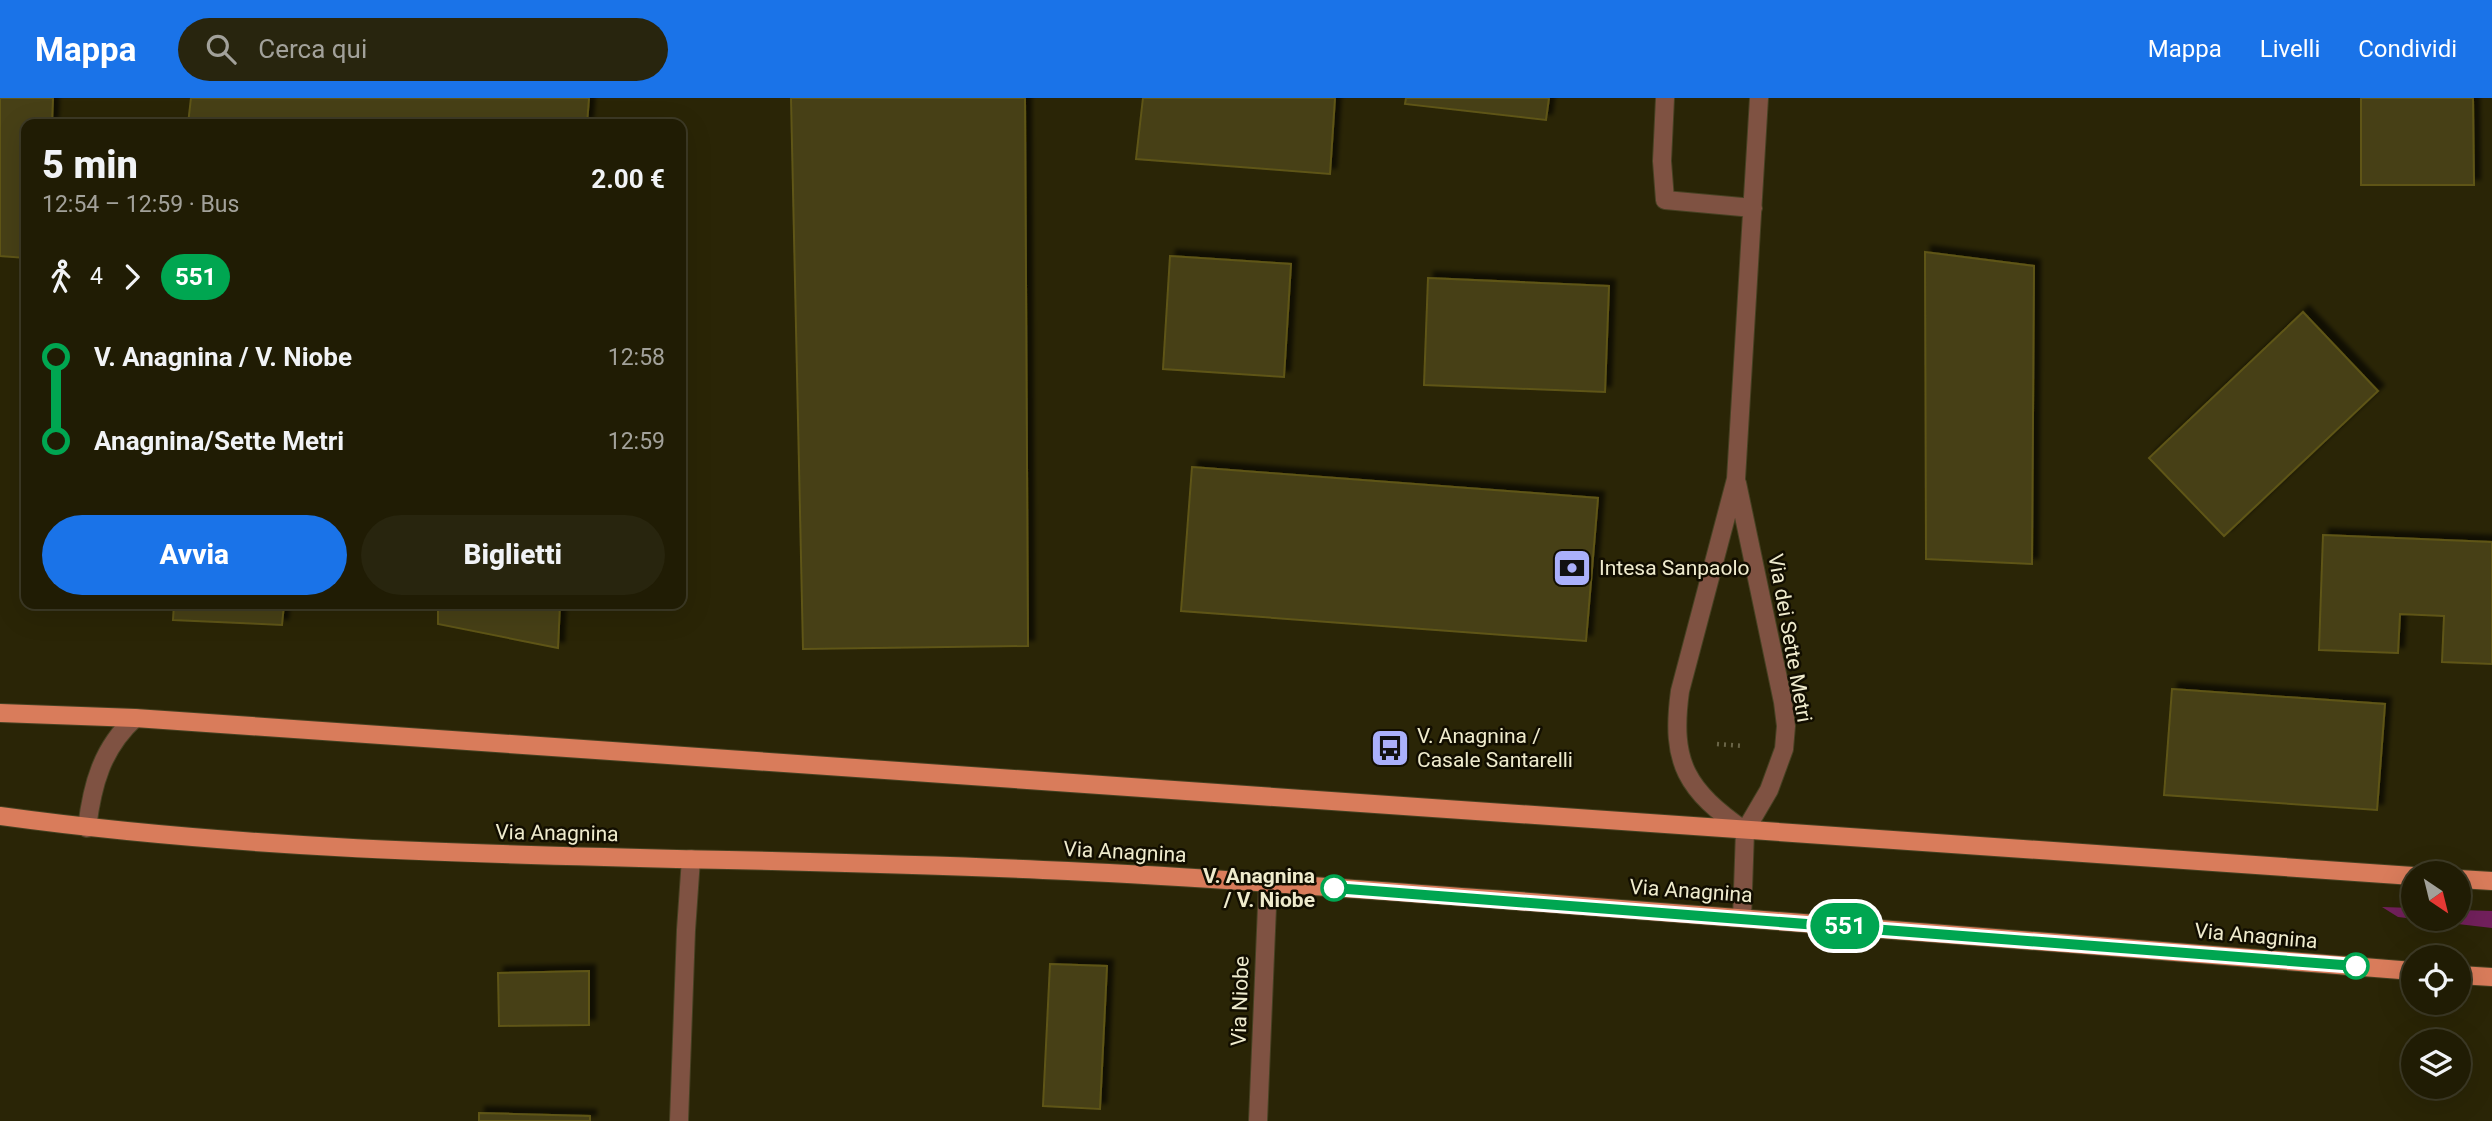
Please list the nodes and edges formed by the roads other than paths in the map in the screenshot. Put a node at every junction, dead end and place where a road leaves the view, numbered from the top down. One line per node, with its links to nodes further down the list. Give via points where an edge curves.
1 (1665, 98): 3 (street, via 1665,200)
2 (1759, 98): 3 (street, Via dei Sette Metri)
3 (1753, 208): 4 (street, Via dei Sette Metri)
4 (1736, 480): 9 (street, Via dei Sette Metri, via 1786,726 1779,769); 9 (street, Via dei Sette Metri, via 1676,718 1682,761 1690,779 1703,798)
5 (0, 713): 6 (main road)
6 (135, 718): 8 (street, via 102,761); 9 (main road)
7 (0, 816): 8 (main road, Via Anagnina)
8 (87, 828): 10 (main road, Via Anagnina, via 266,844)
9 (1745, 831): 11 (main road); 15 (street)
10 (691, 859): 14 (main road, Via Anagnina, via 992,867); 19 (street)
11 (2401, 875)
12 (2471, 880): 13 (main road)
13 (2492, 881)
14 (1268, 883): 15 (main road, Via Anagnina); 20 (street, Via Niobe)
15 (1742, 918): 16 (main road, Via Anagnina)
16 (2401, 970)
17 (2471, 976): 18 (main road)
18 (2492, 977)
19 (679, 1121)
20 (1258, 1121)

